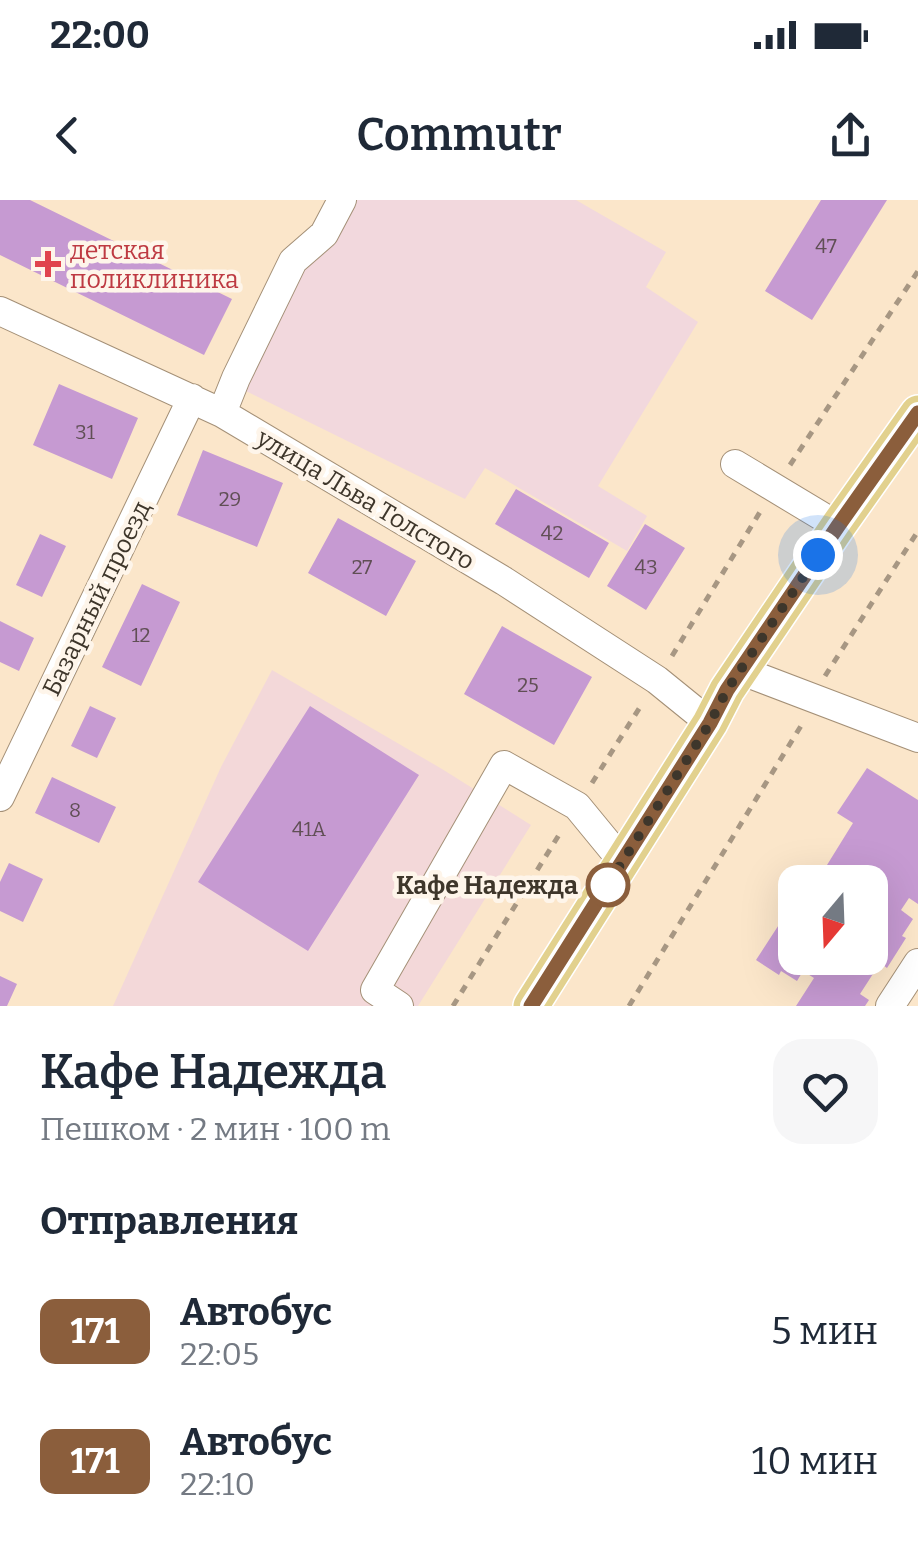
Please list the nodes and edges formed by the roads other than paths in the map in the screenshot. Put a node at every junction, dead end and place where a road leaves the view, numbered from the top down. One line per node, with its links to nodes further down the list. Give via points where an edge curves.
1 (342, 200): 4 (street, via 324,234 293,262)
2 (0, 311): 3 (street, улица Льва Толстого)
3 (192, 398): 4 (street, улица Льва Толстого); 11 (street, Базарный проезд)
4 (222, 413): 9 (street, улица Льва Толстого, via 504,580 658,680)
5 (918, 413): 7 (main road)
6 (736, 464): 7 (street)
7 (838, 526): 8 (main road)
8 (742, 671): 9 (main road); 10 (street)
9 (710, 723): 12 (main road)
10 (918, 738)
11 (0, 798)
12 (623, 862): 14 (street, via 576,806 504,765 375,990); 15 (main road)
13 (918, 963): 16 (street)
14 (400, 1006)
15 (531, 1006)
16 (890, 1006)

